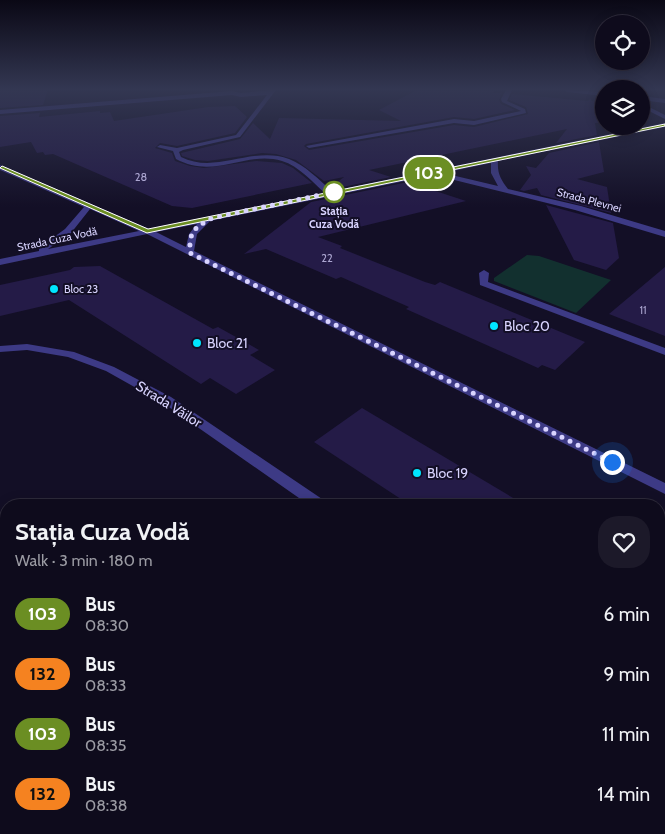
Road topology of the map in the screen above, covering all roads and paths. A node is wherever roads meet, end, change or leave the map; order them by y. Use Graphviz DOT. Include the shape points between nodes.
graph roads {
  1 [pos="243,129"];
  2 [pos="404,129"];
  3 [pos="650,129"];
  4 [pos="309,146"];
  5 [pos="160,147"];
  6 [pos="178,150"];
  7 [pos="495,160"];
  8 [pos="0,168"];
  9 [pos="432,172"];
  10 [pos="506,191"];
  11 [pos="330,193"];
  12 [pos="89,206"];
  13 [pos="212,218"];
  14 [pos="147,231"];
  15 [pos="665,233"];
  16 [pos="190,253"];
  17 [pos="35,255"];
  18 [pos="0,262"];
  19 [pos="484,273"];
  20 [pos="0,349"];
  21 [pos="665,352"];
  22 [pos="665,489"];
  23 [pos="311,499"];
  1 -- 6 [label="street" via="238,136 188,145"];
  2 -- 4 [label="street"];
  3 -- 7 [label="street, Strada Cuza Vodă"];
  5 -- 6 [label="street"];
  6 -- 11 [label="street" via="176,153 182,160 204,164 278,158 291,163"];
  7 -- 9 [label="street, Strada Cuza Vodă"];
  7 -- 10 [label="street" via="496,180"];
  8 -- 12 [label="street, Strada Cuza Vodă"];
  9 -- 10 [label="street, Strada Plevnei"];
  9 -- 11 [label="street, Strada Cuza Vodă"];
  10 -- 15 [label="street, Strada Plevnei"];
  11 -- 13 [label="street, Strada Cuza Vodă"];
  12 -- 14 [label="street, Strada Cuza Vodă"];
  12 -- 17 [label="street" via="68,231"];
  13 -- 14 [label="street, Strada Cuza Vodă"];
  13 -- 16 [label="street" via="196,227 191,235"];
  14 -- 16 [label="street"];
  14 -- 17 [label="street, Strada Cuza Vodă"];
  16 -- 22 [label="street"];
  17 -- 18 [label="street, Strada Cuza Vodă"];
  19 -- 21 [label="street" via="483,283"];
  20 -- 23 [label="street, Strada Văilor" via="27,347 70,354 110,369 167,400"];
}
